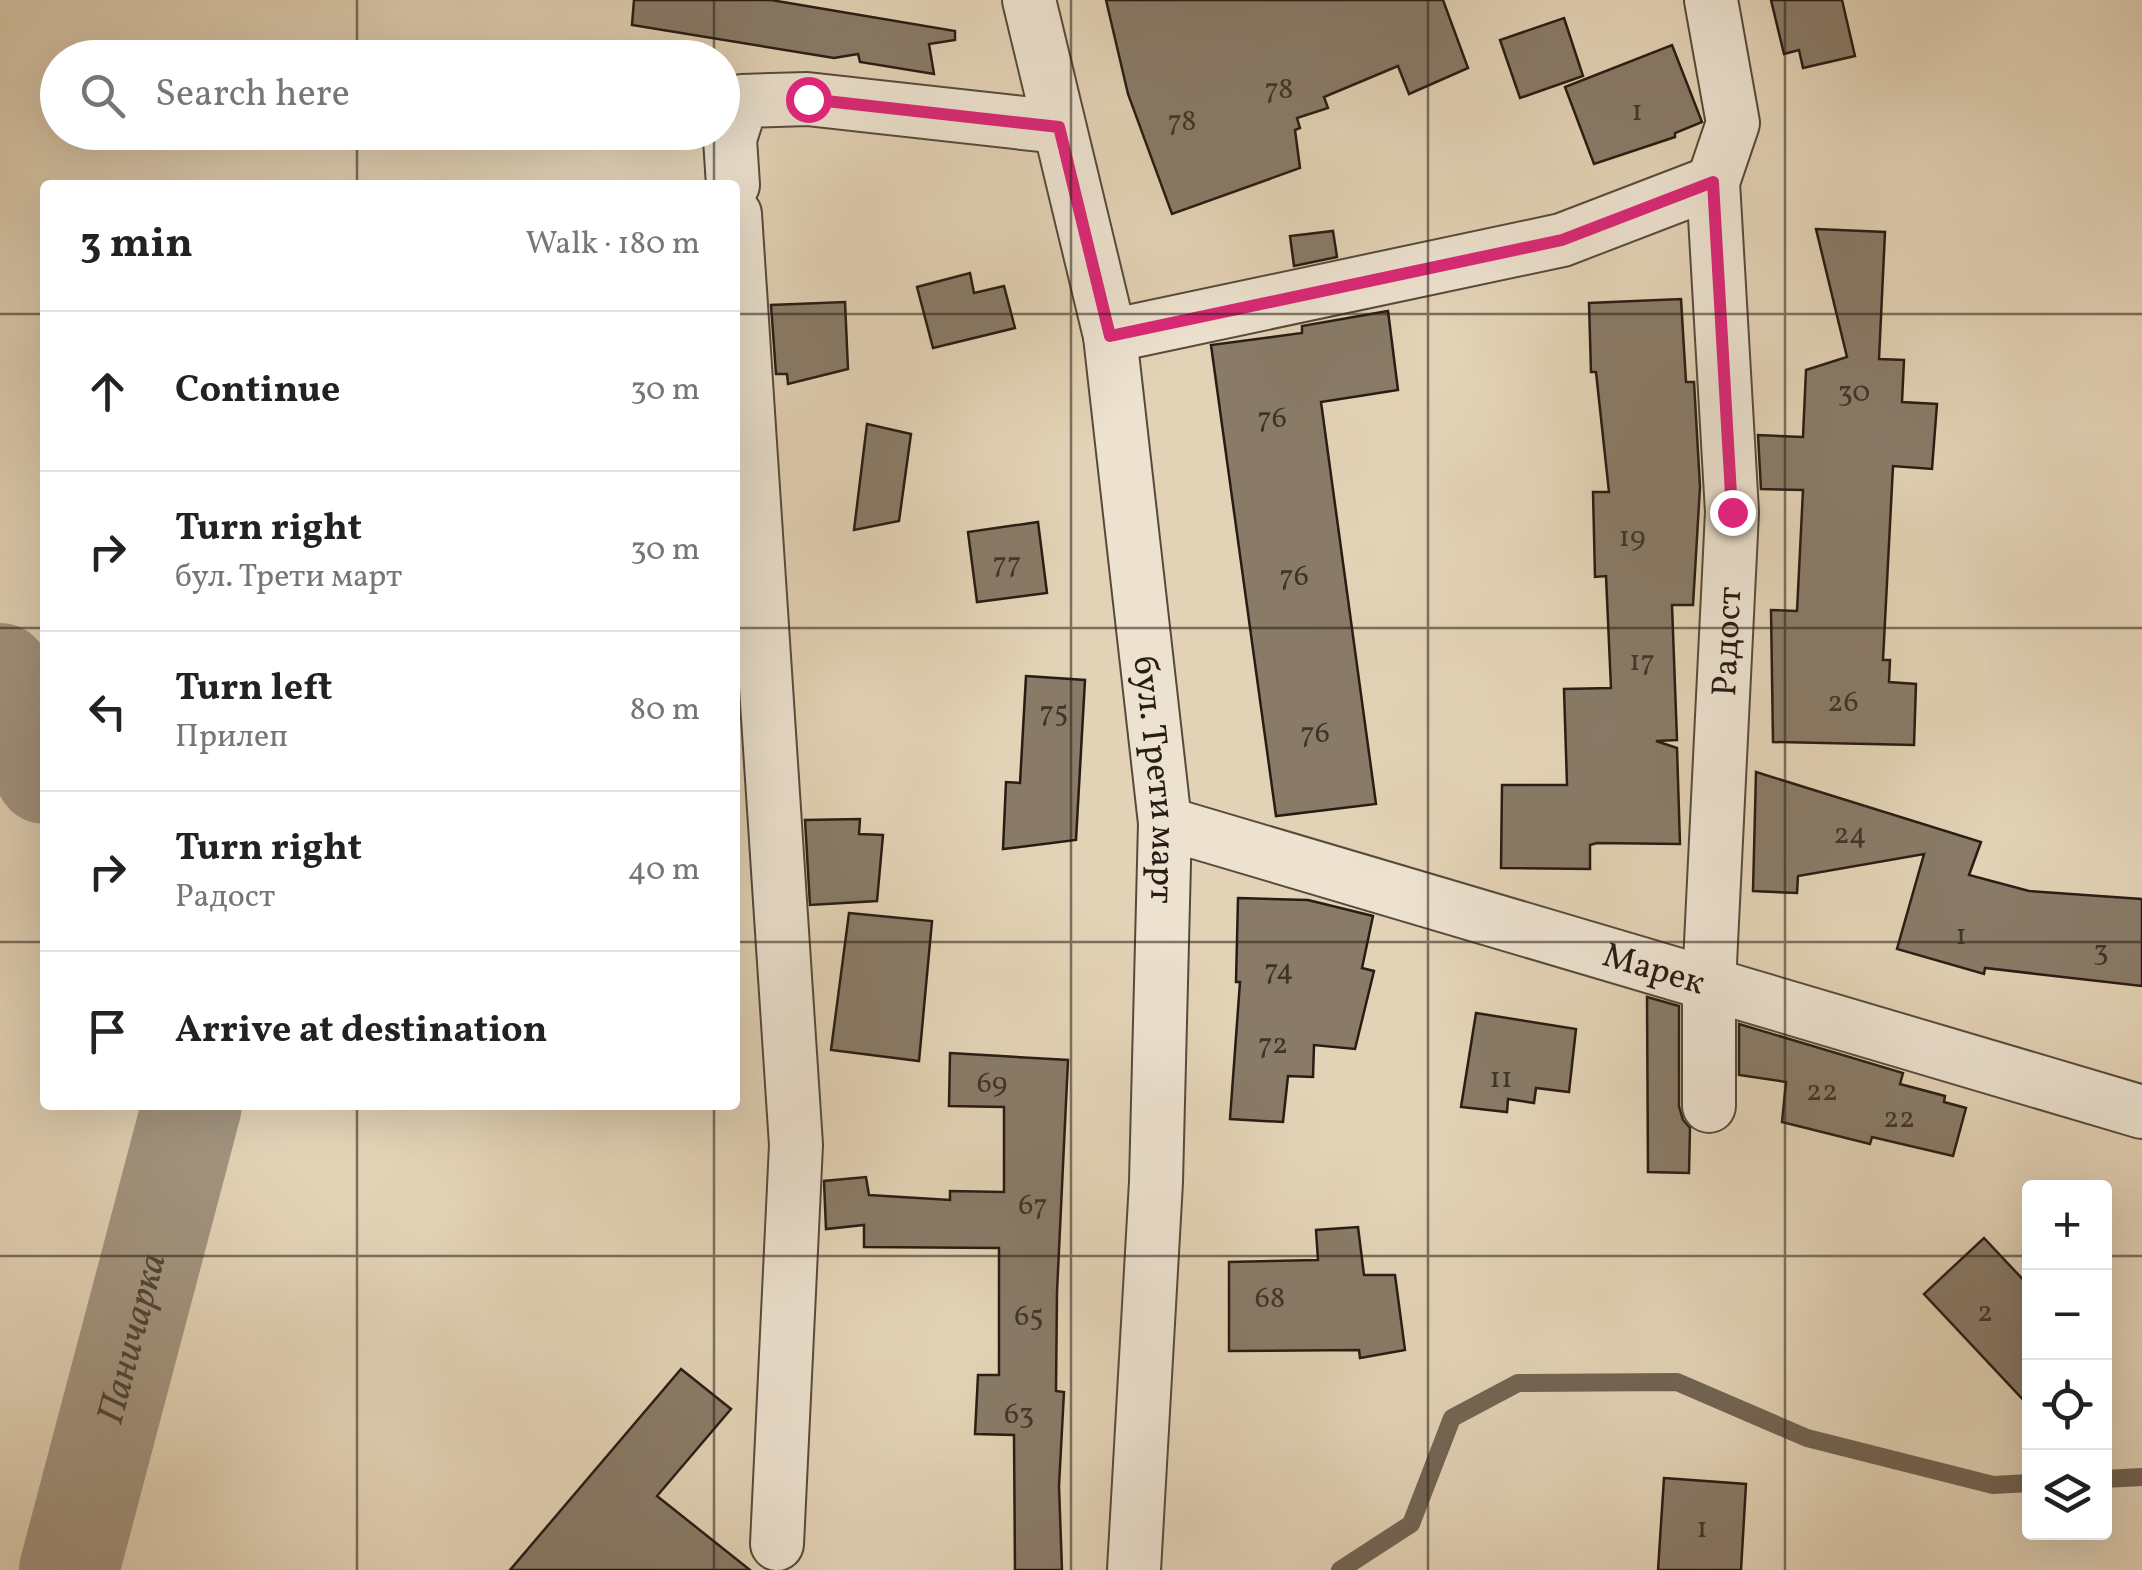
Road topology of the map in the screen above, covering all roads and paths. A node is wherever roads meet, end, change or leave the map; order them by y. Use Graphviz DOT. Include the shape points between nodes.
graph roads {
  1 [pos="1029,0"];
  2 [pos="1711,0"];
  3 [pos="740,107"];
  4 [pos="1059,127"];
  5 [pos="731,150"];
  6 [pos="733,180"];
  7 [pos="1713,182"];
  8 [pos="740,290"];
  9 [pos="1110,336"];
  10 [pos="1164,822"];
  11 [pos="1709,984"];
  12 [pos="1709,1106"];
  13 [pos="2142,1112"];
  14 [pos="776,1544"];
  15 [pos="1134,1570"];
  1 -- 4 [label="street, бул. Трети март"];
  2 -- 7 [label="street, Радост" via="1733,123"];
  3 -- 4 [label="street" via="742,101 808,99"];
  4 -- 9 [label="street, бул. Трети март"];
  5 -- 6 [label="street"];
  7 -- 9 [label="street" via="1562,240"];
  7 -- 11 [label="street, Радост" via="1732,512"];
  8 -- 14 [label="street" via="796,1145"];
  9 -- 10 [label="street, бул. Трети март"];
  10 -- 11 [label="street, Марек"];
  10 -- 15 [label="street, бул. Трети март" via="1156,1182"];
  11 -- 12 [label="street, Радост"];
  11 -- 13 [label="street, Марек"];
}
